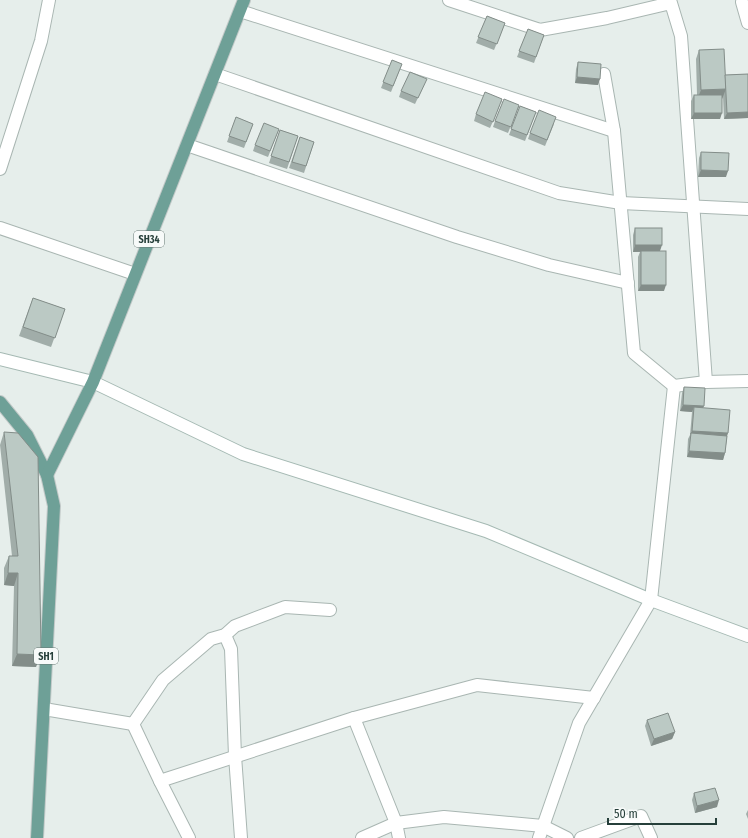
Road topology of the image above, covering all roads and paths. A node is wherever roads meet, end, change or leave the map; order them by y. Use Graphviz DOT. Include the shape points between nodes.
graph roads {
  1 [pos="49,0"];
  2 [pos="449,0"];
  3 [pos="742,2"];
  4 [pos="242,6"];
  5 [pos="748,24"];
  6 [pos="215,74"];
  7 [pos="604,74"];
  8 [pos="614,131"];
  9 [pos="187,145"];
  10 [pos="0,170"];
  11 [pos="621,204"];
  12 [pos="693,206"];
  13 [pos="748,209"];
  14 [pos="0,228"];
  15 [pos="136,274"];
  16 [pos="628,283"];
  17 [pos="0,359"];
  18 [pos="748,381"];
  19 [pos="93,382"];
  20 [pos="706,382"];
  21 [pos="674,386"];
  22 [pos="0,402"];
  23 [pos="47,475"];
  24 [pos="651,600"];
  25 [pos="330,610"];
  26 [pos="225,635"];
  27 [pos="748,636"];
  28 [pos="594,698"];
  29 [pos="44,709"];
  30 [pos="354,718"];
  31 [pos="133,724"];
  32 [pos="235,756"];
  33 [pos="160,781"];
  34 [pos="396,823"];
  35 [pos="543,826"];
  36 [pos="37,838"];
  37 [pos="189,838"];
  38 [pos="241,838"];
  39 [pos="362,838"];
  40 [pos="399,838"];
  41 [pos="539,838"];
  42 [pos="567,838"];
  43 [pos="581,838"];
  44 [pos="651,838"];
  1 -- 10 [label="street" via="41,41"];
  2 -- 12 [label="street" via="540,30 671,3 681,36"];
  3 -- 5 [label="street"];
  4 -- 6 [label="main road, SH34"];
  4 -- 8 [label="street"];
  6 -- 9 [label="main road, SH34"];
  6 -- 11 [label="street" via="559,194"];
  7 -- 8 [label="street"];
  8 -- 11 [label="street"];
  9 -- 15 [label="main road, SH34"];
  9 -- 16 [label="street" via="457,237 549,265"];
  11 -- 12 [label="street"];
  11 -- 16 [label="street"];
  12 -- 13 [label="street"];
  12 -- 20 [label="street"];
  14 -- 15 [label="street"];
  15 -- 19 [label="main road, SH34"];
  16 -- 21 [label="street" via="634,353"];
  17 -- 19 [label="street"];
  18 -- 20 [label="street"];
  19 -- 23 [label="main road, SH34"];
  19 -- 24 [label="street" via="243,454 486,531"];
  20 -- 21 [label="street"];
  21 -- 24 [label="street"];
  22 -- 23 [label="main road, SH1" via="27,435"];
  23 -- 29 [label="main road, SH1" via="54,506"];
  24 -- 27 [label="street"];
  24 -- 28 [label="street"];
  25 -- 26 [label="street" via="285,606 235,626"];
  26 -- 31 [label="street" via="211,640 162,680"];
  26 -- 32 [label="street" via="231,649"];
  28 -- 30 [label="street" via="477,685"];
  28 -- 35 [label="street" via="579,723"];
  29 -- 31 [label="street"];
  29 -- 36 [label="main road, SH1"];
  30 -- 32 [label="street"];
  30 -- 34 [label="street"];
  31 -- 33 [label="street"];
  32 -- 33 [label="street"];
  32 -- 38 [label="street"];
  33 -- 37 [label="street"];
  34 -- 35 [label="street" via="444,817"];
  34 -- 39 [label="street"];
  34 -- 40 [label="street"];
  35 -- 41 [label="street"];
  35 -- 42 [label="street"];
  43 -- 44 [label="street" via="641,816"];
}
